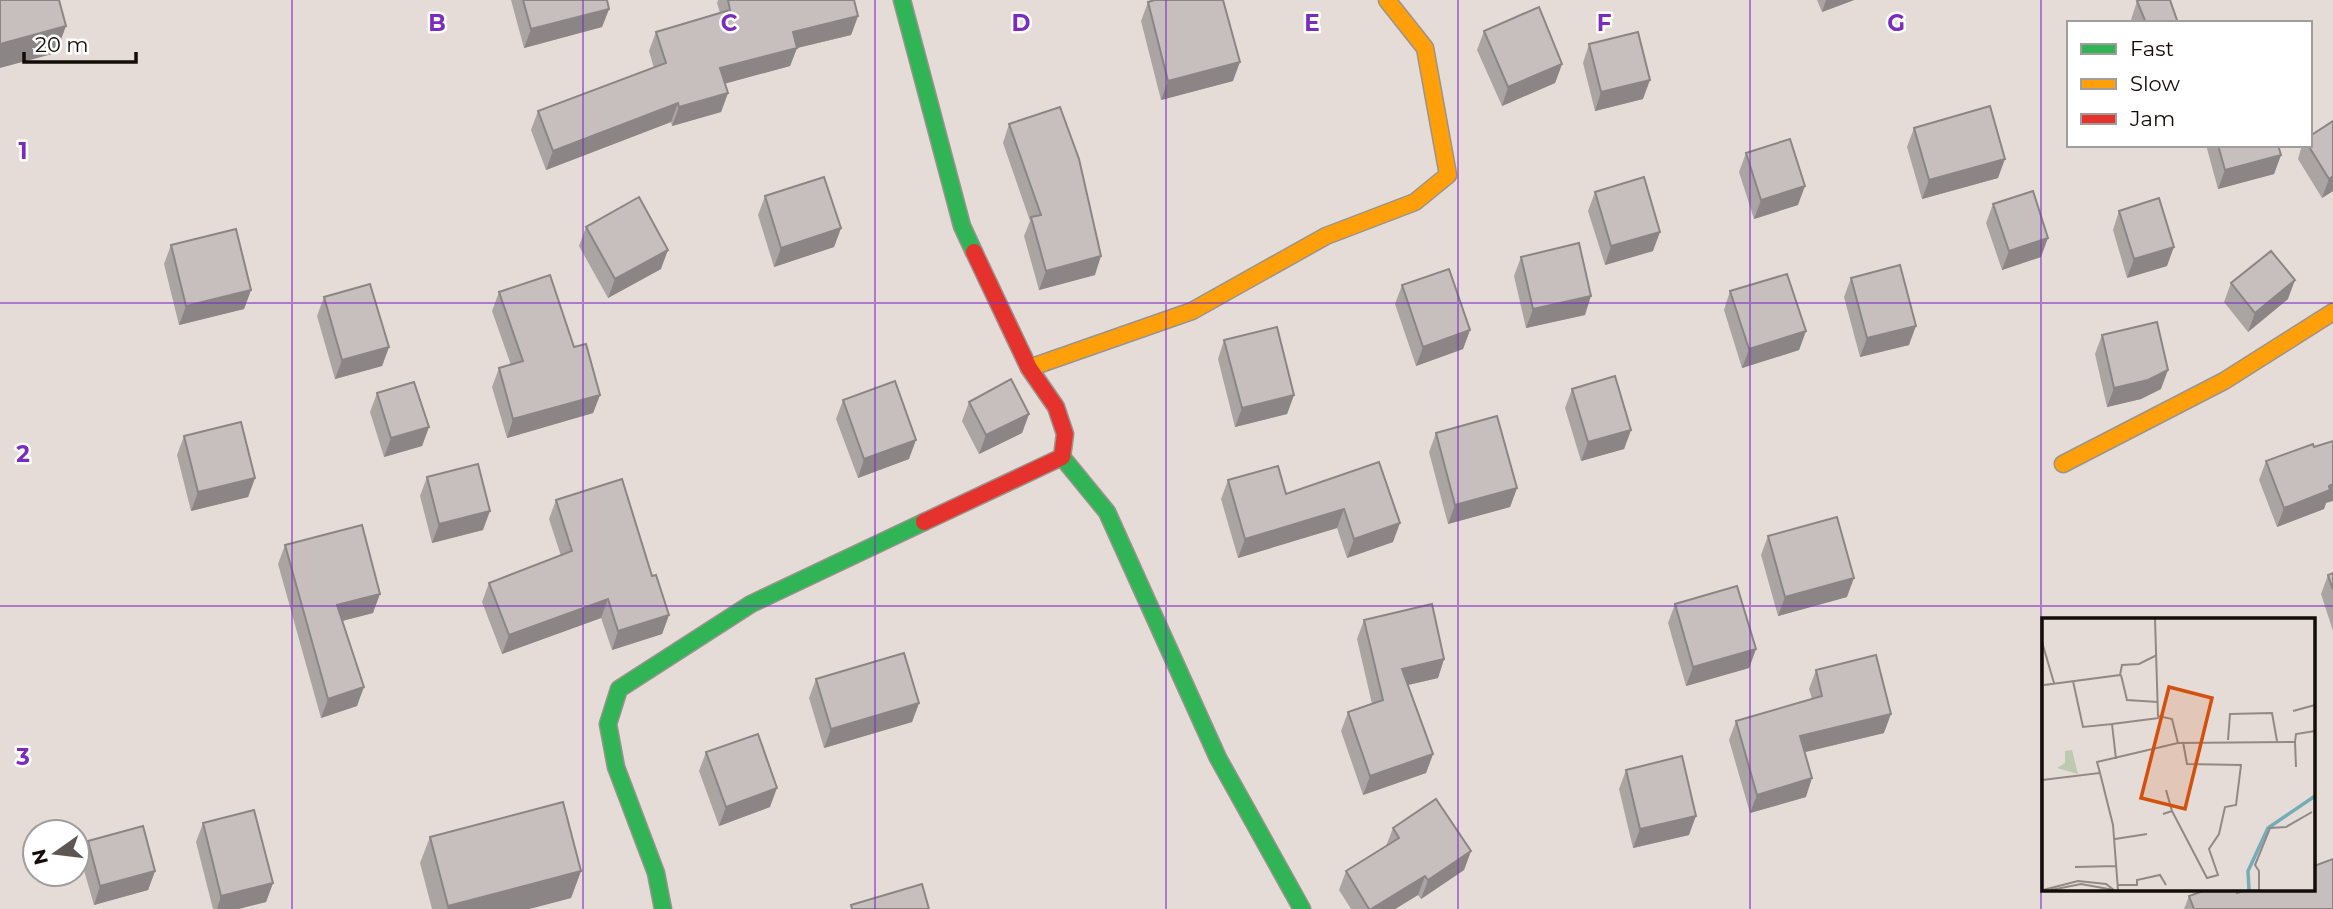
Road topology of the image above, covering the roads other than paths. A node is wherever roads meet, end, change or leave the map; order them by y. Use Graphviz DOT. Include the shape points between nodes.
graph roads {
  1 [pos="902,0"];
  2 [pos="1387,0"];
  3 [pos="2333,312"];
  4 [pos="1029,368"];
  5 [pos="1062,457"];
  6 [pos="2063,464"];
  7 [pos="663,909"];
  8 [pos="1301,909"];
  1 -- 4 [label="street" via="962,226"];
  2 -- 4 [label="street" via="1425,48 1448,175 1415,202 1326,236 1192,312"];
  3 -- 6 [label="street" via="2224,381"];
  4 -- 5 [label="street" via="1056,407 1065,434"];
  5 -- 7 [label="street" via="751,604 619,689 608,724 616,767 656,873"];
  5 -- 8 [label="street" via="1107,512 1218,758"];
}
